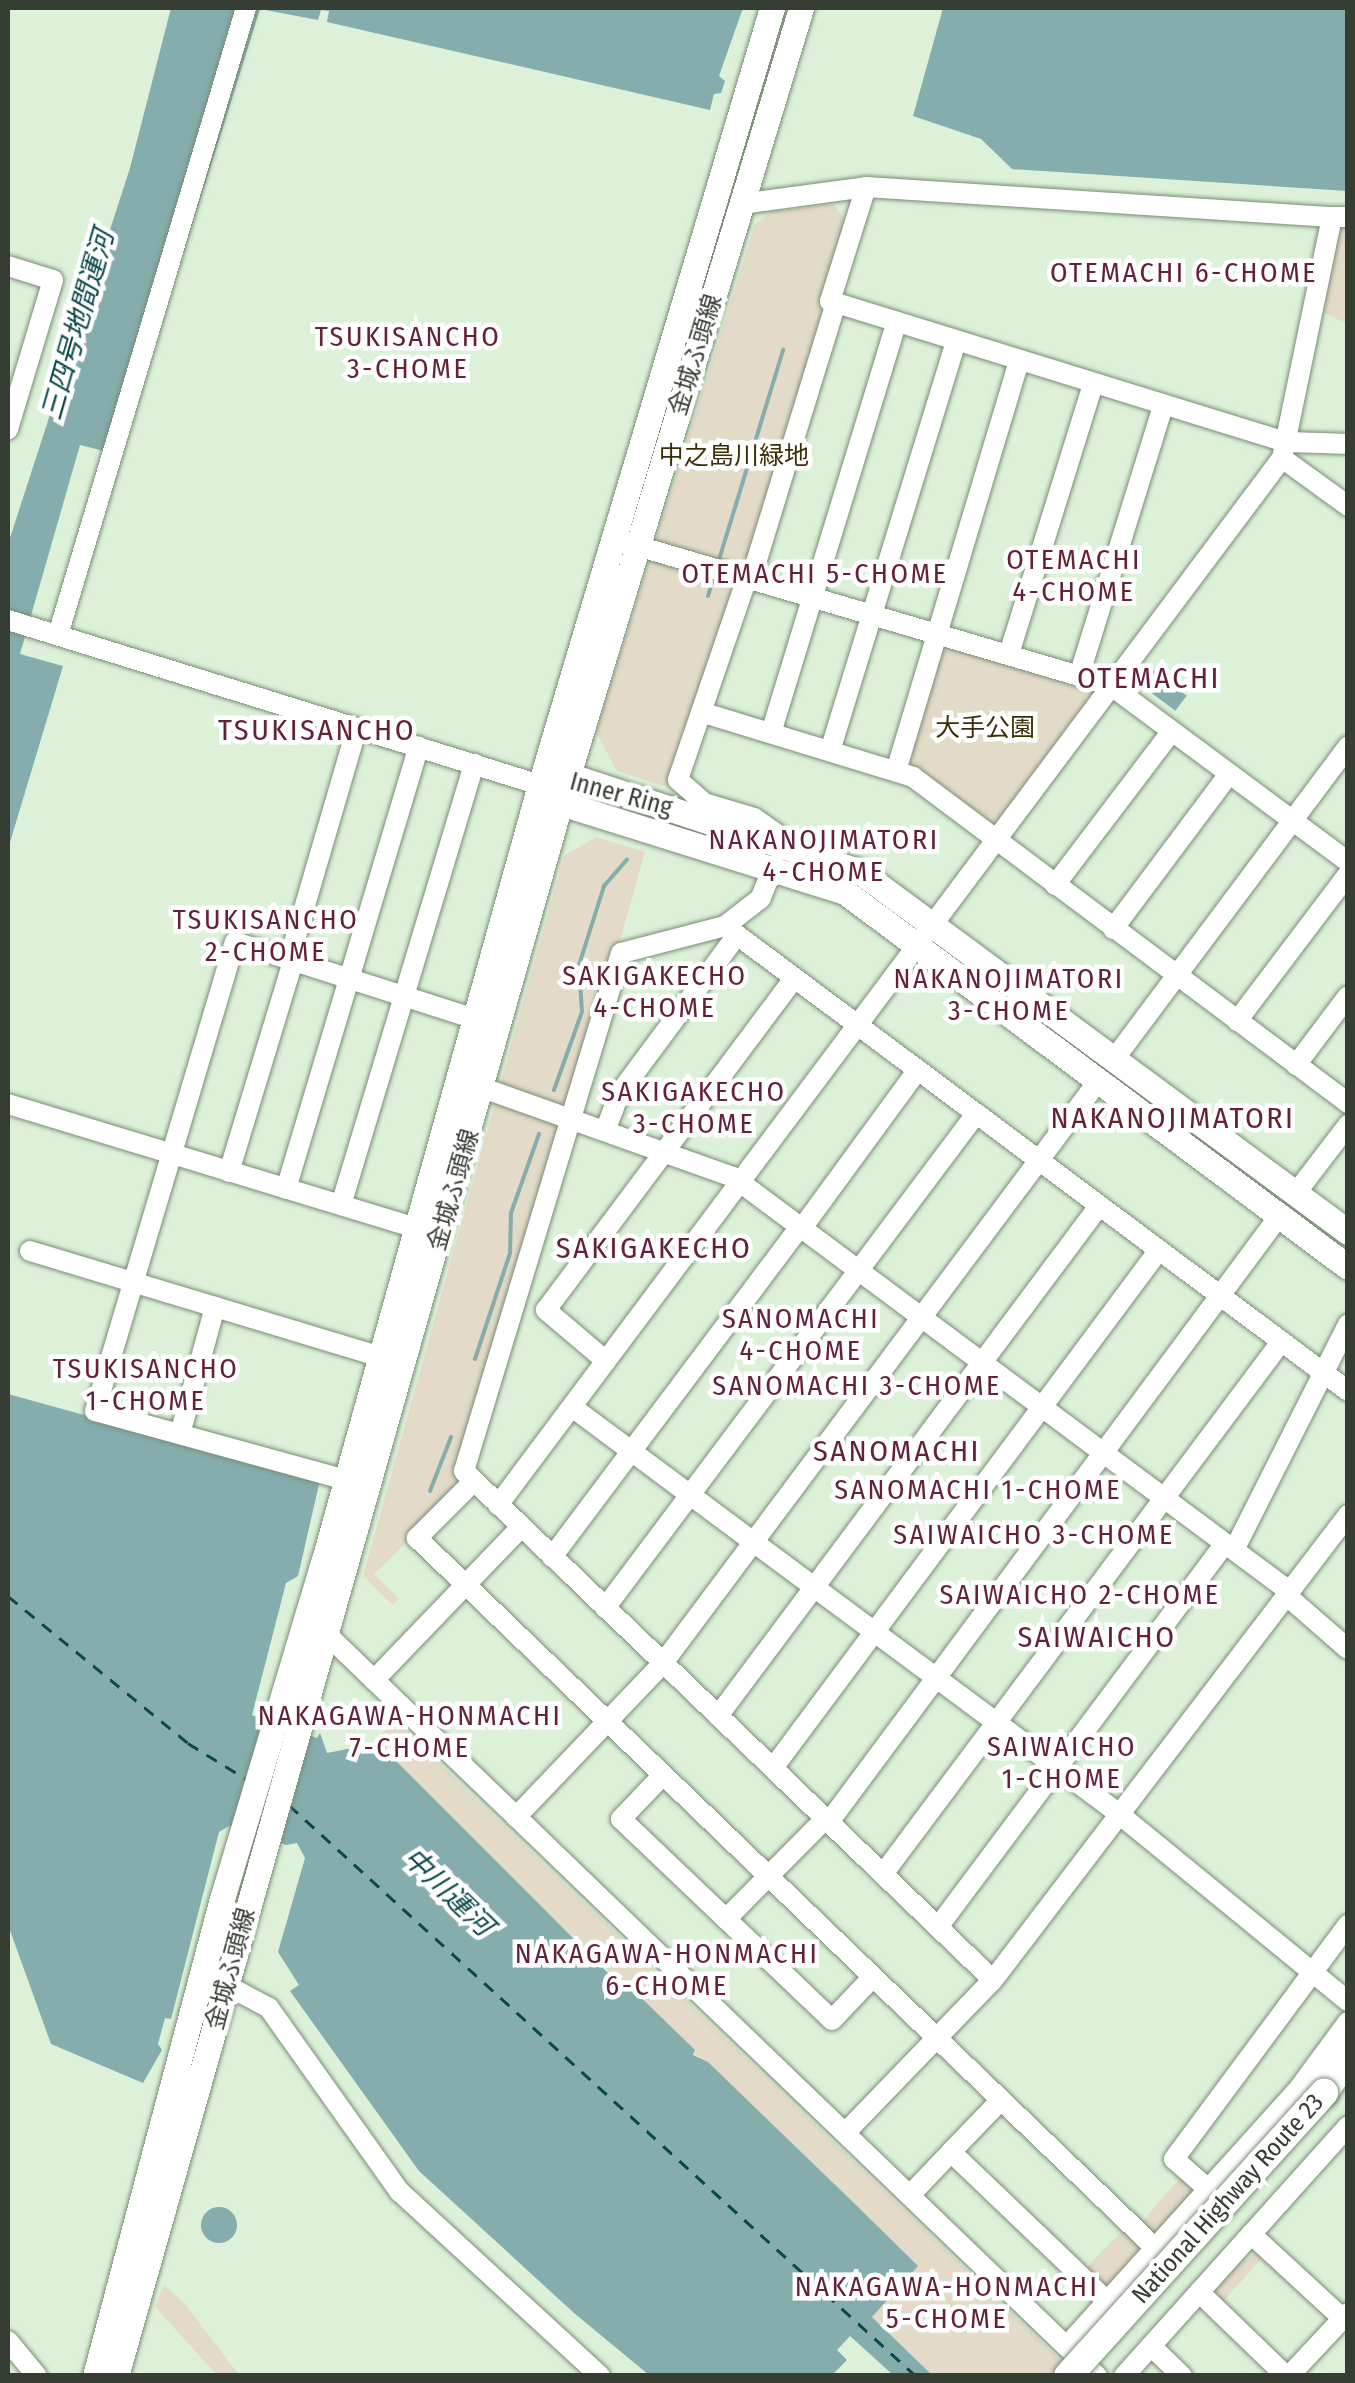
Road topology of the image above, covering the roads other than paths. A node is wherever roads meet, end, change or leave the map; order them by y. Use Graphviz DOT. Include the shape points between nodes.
graph roads {
  1 [pos="246,8"];
  2 [pos="772,8"];
  3 [pos="801,8"];
  4 [pos="866,188"];
  5 [pos="742,204"];
  6 [pos="1340,217"];
  7 [pos="8,266"];
  8 [pos="836,303"];
  9 [pos="898,322"];
  10 [pos="956,341"];
  11 [pos="1019,361"];
  12 [pos="1092,384"];
  13 [pos="1164,406"];
  14 [pos="8,429"];
  15 [pos="1348,444"];
  16 [pos="1284,450"];
  17 [pos="1348,506"];
  18 [pos="626,543"];
  19 [pos="744,577"];
  20 [pos="814,598"];
  21 [pos="872,615"];
  22 [pos="8,620"];
  23 [pos="936,634"];
  24 [pos="58,636"];
  25 [pos="1010,654"];
  26 [pos="1079,676"];
  27 [pos="1110,685"];
  28 [pos="701,712"];
  29 [pos="357,728"];
  30 [pos="1172,731"];
  31 [pos="771,733"];
  32 [pos="419,747"];
  33 [pos="1348,747"];
  34 [pos="830,751"];
  35 [pos="474,764"];
  36 [pos="896,771"];
  37 [pos="1229,774"];
  38 [pos="568,775"];
  39 [pos="540,785"];
  40 [pos="561,803"];
  41 [pos="1292,820"];
  42 [pos="994,840"];
  43 [pos="792,844"];
  44 [pos="1348,862"];
  45 [pos="774,866"];
  46 [pos="1348,874"];
  47 [pos="1055,885"];
  48 [pos="932,920"];
  49 [pos="1114,929"];
  50 [pos="731,930"];
  51 [pos="918,943"];
  52 [pos="291,961"];
  53 [pos="1176,976"];
  54 [pos="794,978"];
  55 [pos="347,980"];
  56 [pos="1348,996"];
  57 [pos="403,997"];
  58 [pos="475,1020"];
  59 [pos="1237,1021"];
  60 [pos="856,1026"];
  61 [pos="1115,1058"];
  62 [pos="1296,1065"];
  63 [pos="917,1071"];
  64 [pos="1100,1080"];
  65 [pos="482,1088"];
  66 [pos="8,1104"];
  67 [pos="1348,1104"];
  68 [pos="976,1114"];
  69 [pos="570,1119"];
  70 [pos="1348,1125"];
  71 [pos="605,1132"];
  72 [pos="665,1153"];
  73 [pos="172,1154"];
  74 [pos="1039,1161"];
  75 [pos="229,1172"];
  76 [pos="740,1182"];
  77 [pos="286,1188"];
  78 [pos="1296,1193"];
  79 [pos="341,1205"];
  80 [pos="1099,1206"];
  81 [pos="1280,1216"];
  82 [pos="801,1227"];
  83 [pos="417,1228"];
  84 [pos="1348,1232"];
  85 [pos="1159,1250"];
  86 [pos="30,1251"];
  87 [pos="1348,1267"];
  88 [pos="859,1270"];
  89 [pos="134,1282"];
  90 [pos="1220,1296"];
  91 [pos="515,1303"];
  92 [pos="215,1307"];
  93 [pos="546,1310"];
  94 [pos="922,1318"];
  95 [pos="1348,1324"];
  96 [pos="1282,1342"];
  97 [pos="380,1358"];
  98 [pos="606,1360"];
  99 [pos="982,1362"];
  100 [pos="1323,1373"];
  101 [pos="1348,1391"];
  102 [pos="572,1407"];
  103 [pos="1042,1407"];
  104 [pos="180,1434"];
  105 [pos="632,1451"];
  106 [pos="1104,1453"];
  107 [pos="346,1480"];
  108 [pos="474,1481"];
  109 [pos="690,1495"];
  110 [pos="1164,1498"];
  111 [pos="498,1505"];
  112 [pos="1348,1514"];
  113 [pos="521,1528"];
  114 [pos="754,1542"];
  115 [pos="1229,1546"];
  116 [pos="552,1557"];
  117 [pos="466,1585"];
  118 [pos="814,1587"];
  119 [pos="1288,1592"];
  120 [pos="606,1608"];
  121 [pos="318,1625"];
  122 [pos="874,1632"];
  123 [pos="1348,1649"];
  124 [pos="663,1663"];
  125 [pos="304,1673"];
  126 [pos="936,1678"];
  127 [pos="374,1680"];
  128 [pos="718,1716"];
  129 [pos="607,1722"];
  130 [pos="996,1723"];
  131 [pos="772,1768"];
  132 [pos="1057,1768"];
  133 [pos="662,1775"];
  134 [pos="1118,1813"];
  135 [pos="516,1817"];
  136 [pos="827,1821"];
  137 [pos="883,1874"];
  138 [pos="768,1878"];
  139 [pos="726,1920"];
  140 [pos="1348,1925"];
  141 [pos="938,1927"];
  142 [pos="1313,1971"];
  143 [pos="872,1978"];
  144 [pos="215,1979"];
  145 [pos="993,1980"];
  146 [pos="1348,2001"];
  147 [pos="1348,2022"];
  148 [pos="936,2039"];
  149 [pos="1348,2056"];
  150 [pos="1348,2068"];
  151 [pos="1000,2100"];
  152 [pos="1341,2102"];
  153 [pos="845,2133"];
  154 [pos="951,2152"];
  155 [pos="1208,2189"];
  156 [pos="910,2195"];
  157 [pos="151,2218"];
  158 [pos="1251,2234"];
  159 [pos="1155,2248"];
  160 [pos="1199,2292"];
  161 [pos="1107,2301"];
  162 [pos="1345,2316"];
  163 [pos="8,2341"];
  164 [pos="1067,2346"];
  165 [pos="1151,2346"];
  166 [pos="36,2376"];
  167 [pos="94,2376"];
  168 [pos="116,2376"];
  169 [pos="600,2376"];
  170 [pos="1068,2376"];
  171 [pos="1094,2376"];
  172 [pos="1124,2376"];
  173 [pos="1182,2376"];
  174 [pos="1288,2376"];
  1 -- 24 [label="street"];
  2 -- 18 [label="main road, 金城ふ頭線"];
  3 -- 5 [label="main road, 金城ふ頭線"];
  4 -- 5 [label="street"];
  4 -- 6 [label="street"];
  4 -- 8 [label="street" via="830,301"];
  5 -- 18 [label="main road, 金城ふ頭線"];
  6 -- 16 [label="street"];
  7 -- 14 [label="street" via="52,280"];
  8 -- 9 [label="street"];
  8 -- 19 [label="street"];
  9 -- 10 [label="street"];
  9 -- 20 [label="street"];
  10 -- 11 [label="street"];
  10 -- 21 [label="street"];
  11 -- 12 [label="street"];
  11 -- 23 [label="street"];
  12 -- 13 [label="street"];
  12 -- 25 [label="street"];
  13 -- 16 [label="street"];
  13 -- 26 [label="street"];
  15 -- 16 [label="street"];
  16 -- 17 [label="street"];
  16 -- 27 [label="street"];
  18 -- 19 [label="street"];
  18 -- 38 [label="main road, 金城ふ頭線"];
  18 -- 39 [label="main road, 金城ふ頭線"];
  19 -- 20 [label="street"];
  19 -- 28 [label="street"];
  20 -- 21 [label="street"];
  20 -- 31 [label="street"];
  21 -- 23 [label="street"];
  21 -- 34 [label="street"];
  22 -- 24 [label="street"];
  23 -- 25 [label="street"];
  23 -- 36 [label="street"];
  24 -- 29 [label="street"];
  25 -- 26 [label="street"];
  26 -- 27 [label="street"];
  27 -- 30 [label="street"];
  27 -- 42 [label="street"];
  28 -- 31 [label="street"];
  28 -- 43 [label="street" via="678,780 704,803 754,818"];
  29 -- 32 [label="street"];
  29 -- 52 [label="street"];
  30 -- 37 [label="street"];
  30 -- 47 [label="street"];
  31 -- 34 [label="street"];
  32 -- 35 [label="street"];
  32 -- 55 [label="street"];
  33 -- 41 [label="street"];
  34 -- 36 [label="street"];
  35 -- 39 [label="street"];
  35 -- 57 [label="street"];
  36 -- 42 [label="street" via="913,776"];
  37 -- 41 [label="street"];
  37 -- 49 [label="street"];
  38 -- 39 [label="main road, Inner Ring"];
  38 -- 40 [label="main road, 金城ふ頭線"];
  38 -- 43 [label="main road, Inner Ring"];
  39 -- 40 [label="main road, Inner Ring"];
  39 -- 58 [label="main road, 金城ふ頭線"];
  40 -- 45 [label="main road, Inner Ring"];
  40 -- 65 [label="main road, 金城ふ頭線"];
  41 -- 44 [label="street"];
  41 -- 53 [label="street"];
  42 -- 47 [label="street"];
  42 -- 48 [label="street"];
  43 -- 48 [label="main road, Inner Ring" via="859,870"];
  45 -- 50 [label="street" via="761,898"];
  45 -- 51 [label="main road, Inner Ring" via="845,892"];
  46 -- 59 [label="street"];
  47 -- 49 [label="street"];
  48 -- 51 [label="street"];
  48 -- 61 [label="main road, Inner Ring"];
  49 -- 53 [label="street"];
  50 -- 54 [label="street"];
  50 -- 69 [label="street" via="621,952"];
  50 -- 71 [label="street" via="618,1094"];
  51 -- 60 [label="street"];
  51 -- 64 [label="main road, Inner Ring"];
  52 -- 55 [label="street"];
  52 -- 73 [label="street" via="235,942"];
  52 -- 75 [label="street"];
  53 -- 59 [label="street"];
  53 -- 61 [label="street"];
  54 -- 60 [label="street"];
  54 -- 72 [label="street"];
  55 -- 57 [label="street"];
  55 -- 77 [label="street"];
  56 -- 62 [label="street"];
  57 -- 58 [label="street"];
  57 -- 79 [label="street"];
  58 -- 83 [label="main road, 金城ふ頭線"];
  59 -- 62 [label="street"];
  60 -- 63 [label="street"];
  60 -- 76 [label="street"];
  61 -- 78 [label="main road, Inner Ring"];
  62 -- 67 [label="street"];
  63 -- 68 [label="street"];
  63 -- 82 [label="street"];
  64 -- 74 [label="street"];
  64 -- 81 [label="main road, Inner Ring"];
  65 -- 69 [label="street"];
  65 -- 121 [label="main road, 金城ふ頭線"];
  66 -- 73 [label="street"];
  68 -- 74 [label="street"];
  68 -- 88 [label="street"];
  69 -- 71 [label="street"];
  69 -- 91 [label="street"];
  70 -- 78 [label="street"];
  71 -- 72 [label="street"];
  72 -- 76 [label="street"];
  72 -- 93 [label="street"];
  73 -- 75 [label="street"];
  73 -- 89 [label="street"];
  74 -- 80 [label="street"];
  74 -- 94 [label="street"];
  75 -- 77 [label="street"];
  76 -- 82 [label="street"];
  76 -- 98 [label="street"];
  77 -- 79 [label="street"];
  78 -- 84 [label="main road, Inner Ring"];
  79 -- 83 [label="street"];
  80 -- 85 [label="street"];
  80 -- 99 [label="street"];
  81 -- 87 [label="main road, Inner Ring"];
  81 -- 90 [label="street"];
  82 -- 88 [label="street"];
  82 -- 105 [label="street"];
  83 -- 97 [label="main road, 金城ふ頭線"];
  85 -- 90 [label="street"];
  85 -- 103 [label="street"];
  86 -- 89 [label="street"];
  88 -- 94 [label="street"];
  88 -- 109 [label="street"];
  89 -- 92 [label="street"];
  89 -- 104 [label="street" via="95,1411"];
  90 -- 96 [label="street"];
  90 -- 106 [label="street"];
  91 -- 93 [label="street"];
  91 -- 108 [label="street" via="464,1471"];
  92 -- 97 [label="street"];
  92 -- 104 [label="street"];
  93 -- 98 [label="street"];
  94 -- 99 [label="street"];
  94 -- 114 [label="street"];
  95 -- 100 [label="street"];
  96 -- 100 [label="street"];
  96 -- 110 [label="street"];
  97 -- 107 [label="main road, 金城ふ頭線"];
  98 -- 102 [label="street"];
  99 -- 103 [label="street"];
  99 -- 118 [label="street"];
  100 -- 101 [label="street"];
  100 -- 115 [label="street"];
  102 -- 105 [label="street"];
  102 -- 111 [label="street"];
  103 -- 106 [label="street"];
  103 -- 122 [label="street"];
  104 -- 107 [label="street"];
  105 -- 109 [label="street"];
  105 -- 116 [label="street"];
  106 -- 110 [label="street"];
  106 -- 126 [label="street"];
  107 -- 121 [label="main road, 金城ふ頭線"];
  108 -- 111 [label="street"];
  108 -- 117 [label="street" via="417,1538"];
  109 -- 114 [label="street"];
  109 -- 120 [label="street"];
  110 -- 115 [label="street"];
  110 -- 130 [label="street"];
  111 -- 113 [label="street"];
  112 -- 119 [label="street"];
  113 -- 116 [label="street"];
  113 -- 117 [label="street"];
  114 -- 118 [label="street"];
  114 -- 124 [label="street"];
  115 -- 119 [label="street"];
  115 -- 132 [label="street"];
  116 -- 120 [label="street"];
  117 -- 127 [label="street"];
  117 -- 129 [label="street"];
  118 -- 122 [label="street"];
  118 -- 128 [label="street"];
  119 -- 123 [label="street"];
  119 -- 134 [label="street"];
  120 -- 124 [label="street"];
  121 -- 125 [label="main road, 金城ふ頭線"];
  121 -- 127 [label="street"];
  122 -- 126 [label="street"];
  122 -- 131 [label="street"];
  124 -- 128 [label="street"];
  124 -- 129 [label="street"];
  125 -- 144 [label="main road, 金城ふ頭線" via="246,1910"];
  125 -- 144 [label="main road, 金城ふ頭線" via="222,1899"];
  126 -- 130 [label="street"];
  126 -- 136 [label="street"];
  127 -- 135 [label="street"];
  128 -- 131 [label="street"];
  129 -- 133 [label="street"];
  129 -- 135 [label="street"];
  130 -- 132 [label="street"];
  130 -- 137 [label="street"];
  131 -- 136 [label="street"];
  132 -- 134 [label="street"];
  132 -- 141 [label="street"];
  133 -- 138 [label="street"];
  133 -- 139 [label="street" via="622,1819"];
  134 -- 142 [label="street"];
  134 -- 145 [label="street"];
  135 -- 153 [label="street"];
  136 -- 137 [label="street"];
  136 -- 138 [label="street"];
  137 -- 141 [label="street"];
  138 -- 139 [label="street"];
  138 -- 143 [label="street"];
  139 -- 143 [label="street" via="832,2020"];
  140 -- 142 [label="street"];
  141 -- 145 [label="street"];
  142 -- 146 [label="street"];
  142 -- 155 [label="street" via="1174,2159"];
  143 -- 148 [label="street"];
  144 -- 157 [label="main road, 金城ふ頭線"];
  144 -- 169 [label="street" via="269,2008 409,2202"];
  145 -- 148 [label="street"];
  147 -- 155 [label="street"];
  148 -- 151 [label="street"];
  148 -- 153 [label="street"];
  149 -- 152 [label="highway"];
  150 -- 152 [label="highway, National Highway Route 23"];
  151 -- 154 [label="street"];
  151 -- 159 [label="street"];
  152 -- 158 [label="street"];
  152 -- 170 [label="highway, National Highway Route 23, bridge"];
  152 -- 171 [label="highway, National Highway Route 23"];
  153 -- 156 [label="street"];
  154 -- 156 [label="street"];
  154 -- 161 [label="street"];
  155 -- 159 [label="street"];
  156 -- 164 [label="street"];
  157 -- 167 [label="main road, 金城ふ頭線"];
  157 -- 168 [label="main road, 金城ふ頭線"];
  158 -- 160 [label="street"];
  158 -- 162 [label="street"];
  159 -- 161 [label="street"];
  160 -- 165 [label="street"];
  160 -- 174 [label="street"];
  161 -- 164 [label="street"];
  162 -- 174 [label="street"];
  163 -- 166 [label="street"];
  164 -- 171 [label="street"];
  165 -- 172 [label="street"];
  165 -- 173 [label="street"];
}
